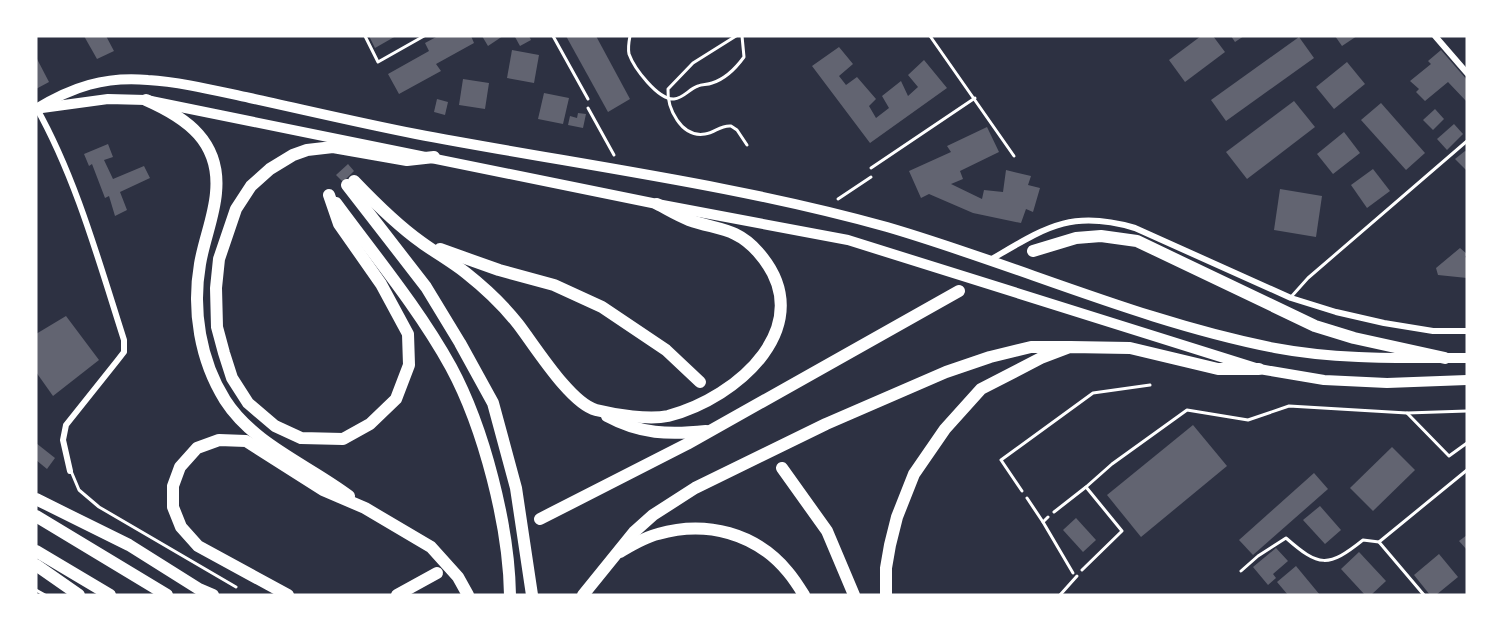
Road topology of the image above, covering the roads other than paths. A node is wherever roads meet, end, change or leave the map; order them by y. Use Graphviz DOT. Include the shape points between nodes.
graph roads {
  1 [pos="365,36"];
  2 [pos="424,36"];
  3 [pos="553,36"];
  4 [pos="930,36"];
  5 [pos="1435,36"];
  6 [pos="1467,73"];
  7 [pos="975,98"];
  8 [pos="588,99"];
  9 [pos="146,100"];
  10 [pos="36,108"];
  11 [pos="1467,141"];
  12 [pos="1014,156"];
  13 [pos="434,157"];
  14 [pos="871,168"];
  15 [pos="657,204"];
  16 [pos="420,241"];
  17 [pos="1033,251"];
  18 [pos="988,261"];
  19 [pos="958,291"];
  20 [pos="1291,298"];
  21 [pos="1467,332"];
  22 [pos="1070,347"];
  23 [pos="1467,357"];
  24 [pos="1444,358"];
  25 [pos="1259,369"];
  26 [pos="1467,380"];
  27 [pos="700,382"];
  28 [pos="1149,385"];
  29 [pos="595,410"];
  30 [pos="1467,411"];
  31 [pos="1407,413"];
  32 [pos="710,430"];
  33 [pos="1467,443"];
  34 [pos="782,468"];
  35 [pos="1467,470"];
  36 [pos="70,471"];
  37 [pos="1086,487"];
  38 [pos="1022,490"];
  39 [pos="36,499"];
  40 [pos="365,508"];
  41 [pos="1054,512"];
  42 [pos="36,516"];
  43 [pos="540,519"];
  44 [pos="1379,542"];
  45 [pos="36,550"];
  46 [pos="611,557"];
  47 [pos="36,565"];
  48 [pos="1082,570"];
  49 [pos="1241,571"];
  50 [pos="437,573"];
  51 [pos="236,587"];
  52 [pos="36,590"];
  53 [pos="207,593"];
  54 [pos="45,595"];
  55 [pos="79,595"];
  56 [pos="110,595"];
  57 [pos="167,595"];
  58 [pos="288,595"];
  59 [pos="398,595"];
  60 [pos="468,595"];
  61 [pos="510,595"];
  62 [pos="532,595"];
  63 [pos="583,595"];
  64 [pos="804,595"];
  65 [pos="855,595"];
  66 [pos="886,595"];
  67 [pos="1424,595"];
  1 -- 2 [label="lane" via="378,62"];
  3 -- 8 [label="lane"];
  4 -- 7 [label="lane"];
  5 -- 6 [label="street"];
  7 -- 12 [label="lane"];
  7 -- 14 [label="lane"];
  9 -- 10 [label="main road" via="108,99"];
  9 -- 13 [label="main road"];
  9 -- 40 [label="highway" via="185,120 209,151 216,170 216,193 196,293 198,329 207,362 224,398 239,420 262,440 325,477"];
  10 -- 18 [label="main road" via="89,84 120,79 218,91 414,133 826,211"];
  10 -- 36 [label="street" via="59,152 124,340 124,352 66,425 63,440"];
  11 -- 20 [label="lane" via="1308,278"];
  13 -- 15 [label="main road"];
  13 -- 61 [label="highway" via="407,160 333,147 307,150 270,169 251,186 236,209 219,260 217,327 232,378 248,403 274,426 301,438 343,439 370,424 396,399 409,365 408,334 381,284 339,224 329,195 411,303 452,368 480,434 499,508"];
  15 -- 25 [label="main road" via="848,240"];
  15 -- 29 [label="highway" via="688,219 729,230 757,250 777,286 780,304 776,330 770,346 748,373 699,404 667,416 648,418"];
  16 -- 27 [label="highway" via="554,285 602,307 666,350"];
  16 -- 29 [label="highway" via="467,273 494,298 572,393"];
  16 -- 62 [label="highway" via="351,183 426,287 493,403 516,488"];
  17 -- 24 [label="highway" via="1076,238 1101,236 1137,242 1315,326"];
  18 -- 20 [label="street" via="1054,225 1082,219 1109,220"];
  18 -- 24 [label="main road" via="1195,329 1273,347 1328,356"];
  19 -- 32 [label="highway"];
  20 -- 21 [label="street" via="1383,323"];
  22 -- 25 [label="highway" via="1130,348 1218,369"];
  22 -- 46 [label="highway" via="1031,347 990,357 826,424 695,488 653,515"];
  22 -- 66 [label="highway" via="981,389 945,429 914,474 897,517 886,568"];
  23 -- 24 [label="main road"];
  25 -- 26 [label="main road" via="1324,380"];
  28 -- 38 [label="lane" via="1093,393 1001,460"];
  29 -- 32 [label="highway" via="646,431 674,434"];
  30 -- 31 [label="lane"];
  31 -- 33 [label="lane" via="1449,456"];
  31 -- 37 [label="lane" via="1289,406 1248,420 1187,410"];
  32 -- 43 [label="highway"];
  34 -- 65 [label="highway" via="827,531"];
  35 -- 44 [label="lane"];
  36 -- 51 [label="lane" via="79,490 99,507"];
  37 -- 41 [label="lane"];
  37 -- 48 [label="lane" via="1122,531"];
  39 -- 53 [label="highway" via="129,545"];
  40 -- 58 [label="highway" via="323,490 246,441 219,440 197,448 180,467 173,486 173,507 181,527 198,546"];
  40 -- 60 [label="highway" via="431,547 458,577"];
  42 -- 57 [label="highway"];
  44 -- 49 [label="lane" via="1363,540 1334,560 1316,561 1286,538"];
  44 -- 67 [label="lane"];
  45 -- 56 [label="highway"];
  46 -- 63 [label="highway"];
  46 -- 64 [label="highway" via="658,534 696,527 732,532 761,548 788,572"];
  47 -- 55 [label="highway"];
  50 -- 59 [label="highway"];
  52 -- 54 [label="lane"];
}
